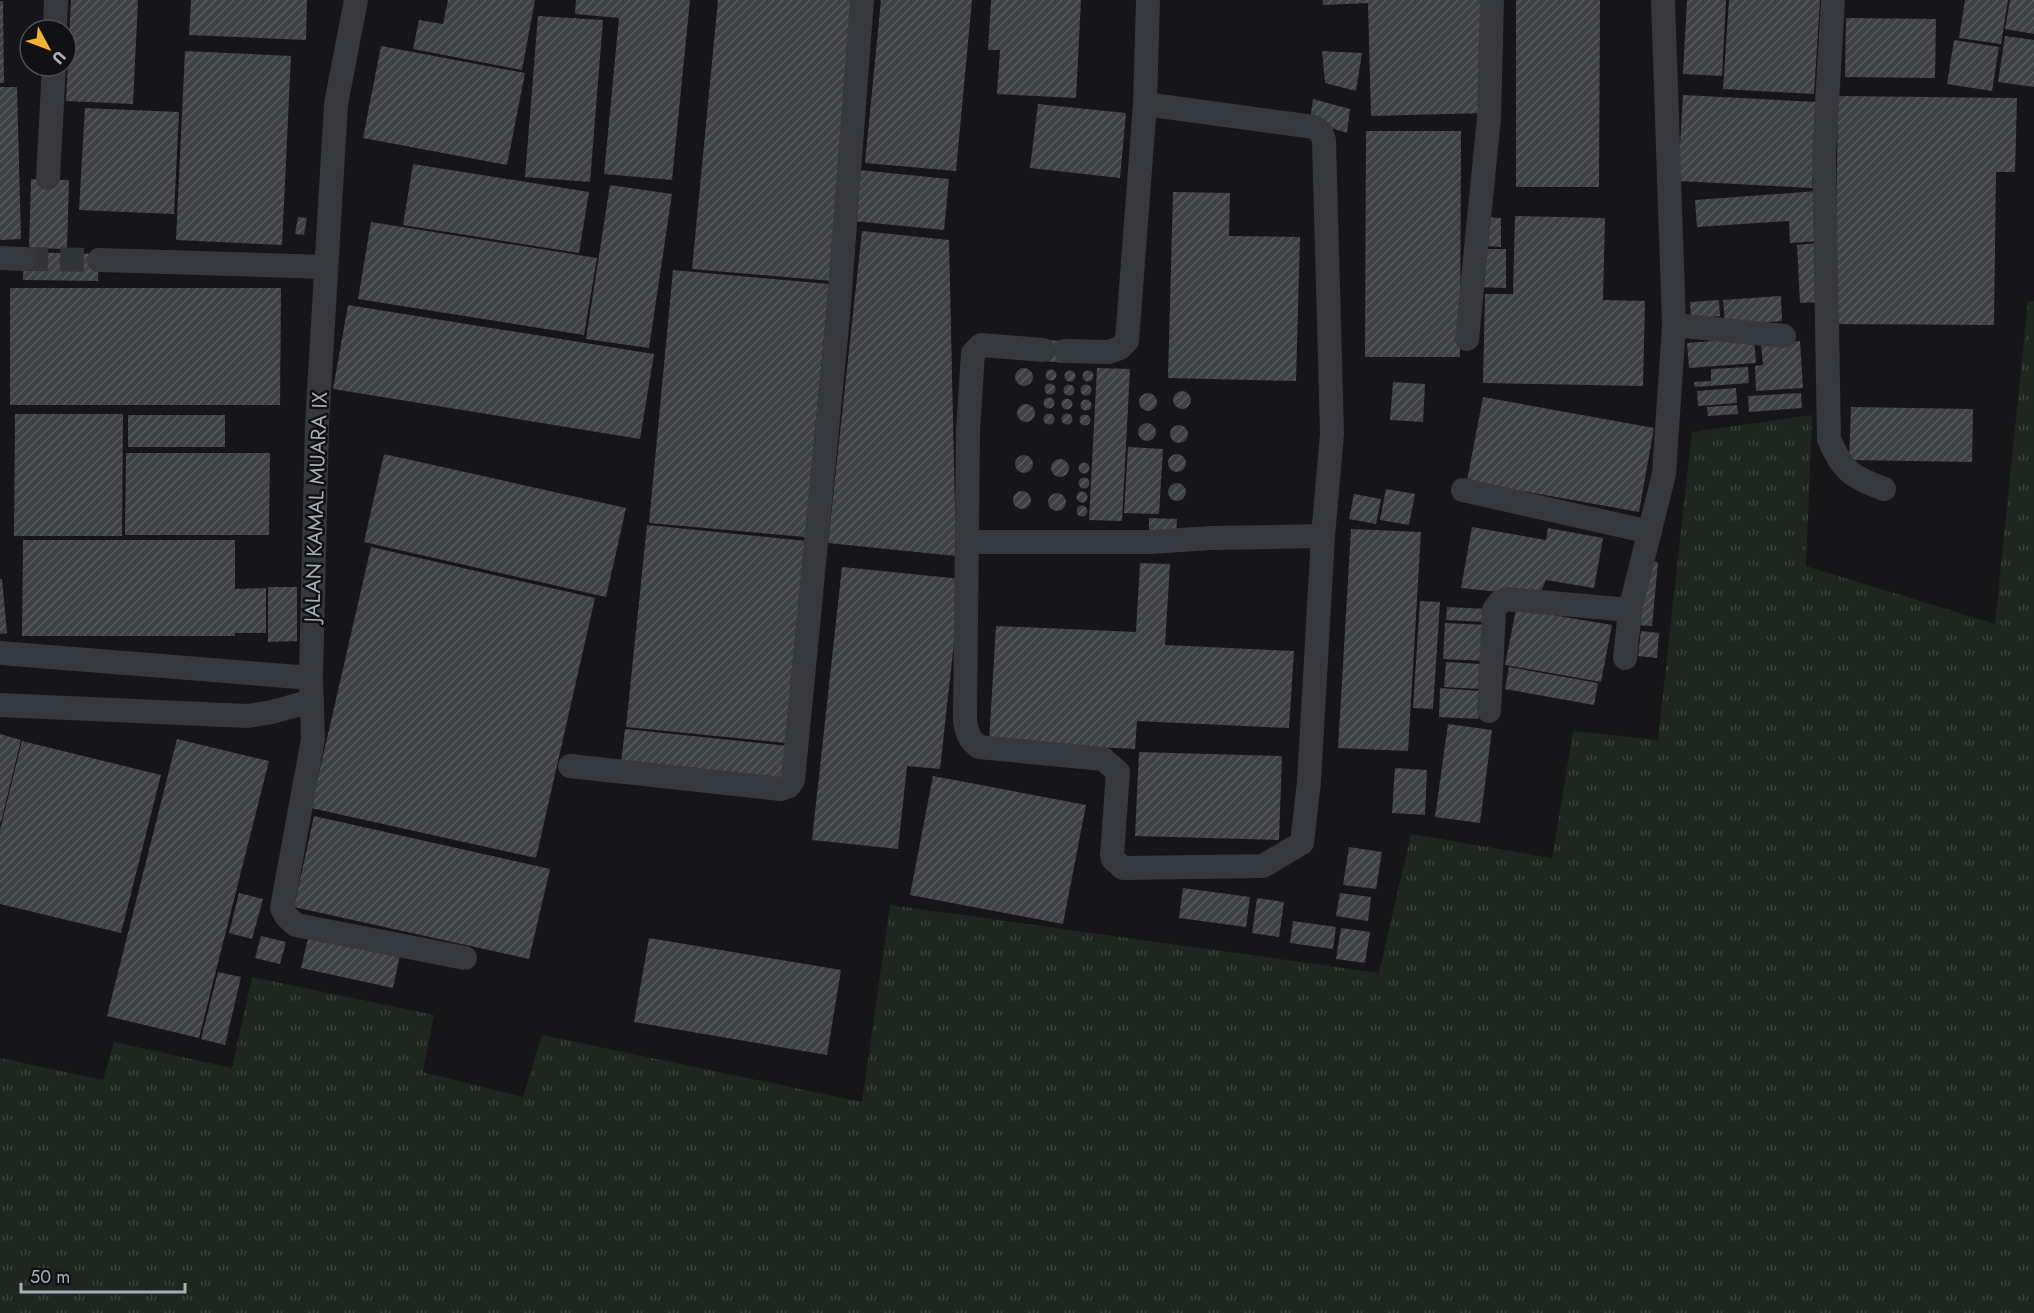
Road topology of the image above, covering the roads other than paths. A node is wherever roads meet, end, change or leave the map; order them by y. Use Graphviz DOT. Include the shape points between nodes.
graph roads {
  1 [pos="56,0"];
  2 [pos="356,0"];
  3 [pos="862,0"];
  4 [pos="1148,0"];
  5 [pos="1492,0"];
  6 [pos="1663,0"];
  7 [pos="1833,0"];
  8 [pos="55,18"];
  9 [pos="53,78"];
  10 [pos="1145,104"];
  11 [pos="48,178"];
  12 [pos="99,260"];
  13 [pos="326,267"];
  14 [pos="1674,325"];
  15 [pos="1784,336"];
  16 [pos="1467,339"];
  17 [pos="1884,489"];
  18 [pos="1463,490"];
  19 [pos="1650,532"];
  20 [pos="1323,536"];
  21 [pos="967,542"];
  22 [pos="1630,610"];
  23 [pos="0,653"];
  24 [pos="1625,658"];
  25 [pos="312,690"];
  26 [pos="0,705"];
  27 [pos="1489,711"];
  28 [pos="570,766"];
  29 [pos="465,958"];
  1 -- 8 [label="lane"];
  2 -- 13 [label="lane, JALAN KAMAL MUARA IX" via="336,104"];
  3 -- 28 [label="lane" via="838,316 793,780 781,789"];
  4 -- 10 [label="lane"];
  5 -- 16 [label="lane" via="1489,118"];
  6 -- 14 [label="lane"];
  7 -- 17 [label="lane" via="1824,155 1829,439 1838,461 1857,479"];
  9 -- 11 [label="lane"];
  10 -- 20 [label="lane" via="1314,127 1321,132 1332,434"];
  10 -- 21 [label="lane" via="1127,340 1109,352 981,345 973,353"];
  12 -- 13 [label="lane"];
  13 -- 25 [label="lane, JALAN KAMAL MUARA IX" via="317,425"];
  14 -- 15 [label="lane"];
  14 -- 19 [label="lane" via="1664,474"];
  18 -- 19 [label="lane"];
  19 -- 22 [label="lane"];
  20 -- 21 [label="lane" via="1150,542"];
  20 -- 21 [label="lane" via="1302,843 1263,866 1228,867 1123,868 1112,855 1118,772 1103,759 979,747 973,743 965,721"];
  22 -- 24 [label="lane"];
  22 -- 27 [label="lane" via="1506,599 1499,603 1494,610"];
  23 -- 25 [label="lane"];
  25 -- 26 [label="lane" via="272,712 248,716"];
  25 -- 29 [label="lane, JALAN KAMAL MUARA IX" via="313,739 282,908 286,916 296,925"];
}
